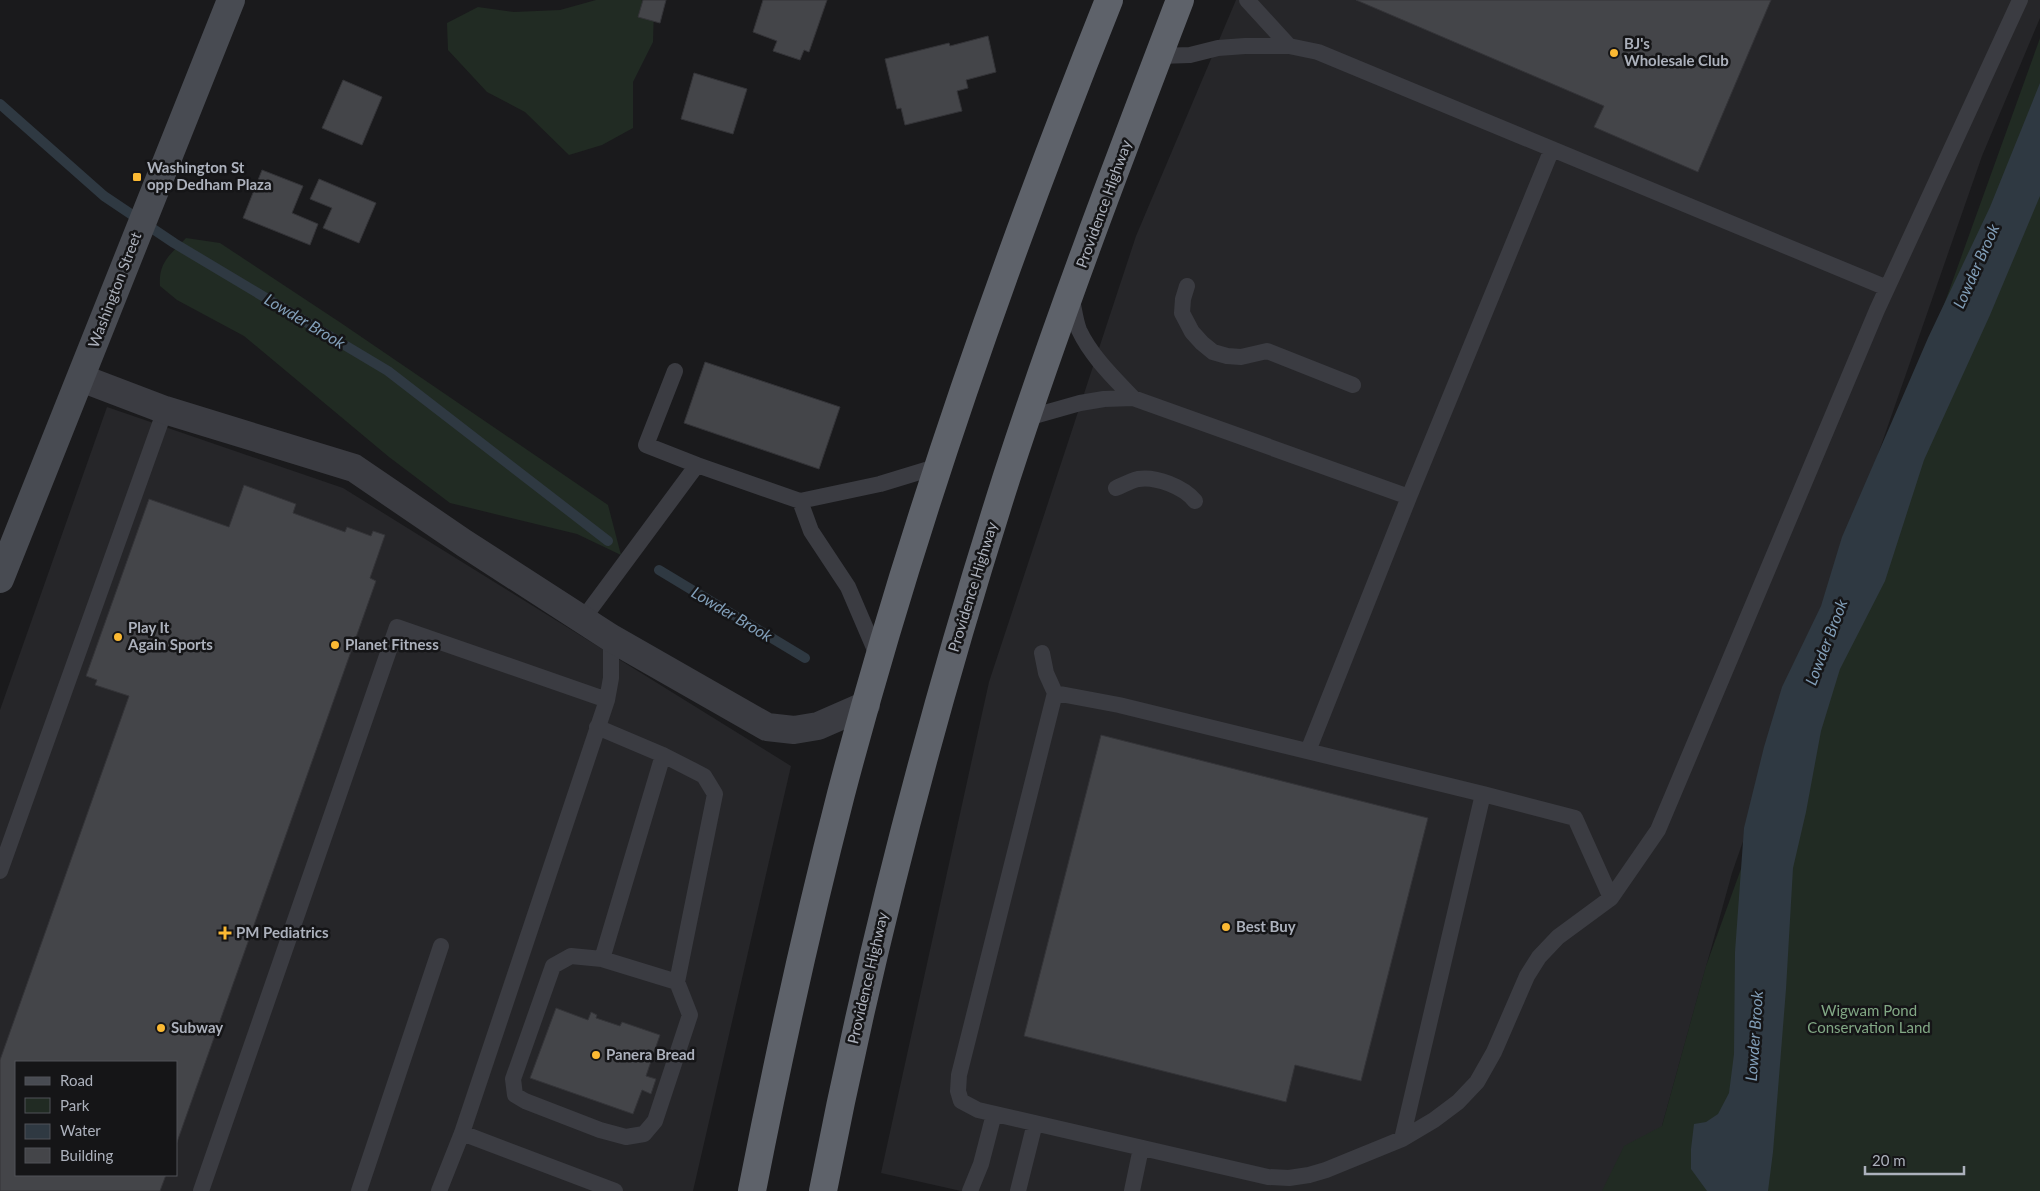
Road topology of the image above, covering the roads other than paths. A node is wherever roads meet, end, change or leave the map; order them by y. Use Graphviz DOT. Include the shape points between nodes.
graph roads {
  1 [pos="231,0"];
  2 [pos="1109,0"];
  3 [pos="1180,0"];
  4 [pos="1247,0"];
  5 [pos="2020,0"];
  6 [pos="1262,7"];
  7 [pos="1289,46"];
  8 [pos="1159,56"];
  9 [pos="1552,149"];
  10 [pos="1187,286"];
  11 [pos="1887,288"];
  12 [pos="1071,294"];
  13 [pos="675,371"];
  14 [pos="81,378"];
  15 [pos="1353,385"];
  16 [pos="1133,398"];
  17 [pos="165,410"];
  18 [pos="1027,418"];
  19 [pos="697,465"];
  20 [pos="939,466"];
  21 [pos="1116,488"];
  22 [pos="1409,497"];
  23 [pos="800,501"];
  24 [pos="1195,501"];
  25 [pos="0,579"];
  26 [pos="583,619"];
  27 [pos="611,638"];
  28 [pos="1042,654"];
  29 [pos="879,660"];
  30 [pos="1055,693"];
  31 [pos="607,700"];
  32 [pos="866,706"];
  33 [pos="597,727"];
  34 [pos="1308,751"];
  35 [pos="664,755"];
  36 [pos="1483,794"];
  37 [pos="0,871"];
  38 [pos="1611,898"];
  39 [pos="441,946"];
  40 [pos="602,958"];
  41 [pos="677,982"];
  42 [pos="994,1114"];
  43 [pos="1034,1123"];
  44 [pos="462,1133"];
  45 [pos="1402,1139"];
  46 [pos="1141,1148"];
  47 [pos="201,1191"];
  48 [pos="359,1191"];
  49 [pos="440,1191"];
  50 [pos="615,1191"];
  51 [pos="752,1191"];
  52 [pos="823,1191"];
  53 [pos="970,1191"];
  54 [pos="1018,1191"];
  55 [pos="1132,1191"];
  1 -- 14 [label="main road, Washington Street"];
  2 -- 20 [label="highway" via="1006,267"];
  3 -- 8 [label="highway, Providence Highway"];
  4 -- 6 [label="lane"];
  5 -- 11 [label="lane"];
  6 -- 7 [label="lane"];
  7 -- 8 [label="lane" via="1218,48 1190,55"];
  7 -- 9 [label="lane" via="1318,52"];
  8 -- 12 [label="highway, Providence Highway"];
  9 -- 11 [label="lane"];
  9 -- 22 [label="lane"];
  10 -- 15 [label="lane" via="1182,313 1192,332 1214,352 1241,357 1267,351"];
  11 -- 38 [label="lane" via="1658,830"];
  12 -- 16 [label="lane" via="1078,329 1104,367"];
  12 -- 18 [label="highway, Providence Highway"];
  13 -- 19 [label="lane" via="646,445"];
  14 -- 17 [label="street"];
  14 -- 25 [label="main road, Washington Street"];
  16 -- 18 [label="lane" via="1080,402"];
  16 -- 22 [label="lane"];
  17 -- 26 [label="street" via="354,468"];
  17 -- 37 [label="lane"];
  18 -- 52 [label="highway, Providence Highway" via="970,596 920,771 871,964"];
  19 -- 23 [label="lane"];
  19 -- 26 [label="lane"];
  20 -- 23 [label="lane" via="880,484"];
  20 -- 29 [label="highway"];
  21 -- 24 [label="lane" via="1139,479 1158,480 1183,491"];
  22 -- 34 [label="lane"];
  23 -- 29 [label="lane" via="811,531 848,586"];
  26 -- 27 [label="street"];
  27 -- 31 [label="lane" via="611,678"];
  27 -- 32 [label="street" via="767,727 794,730 818,726"];
  28 -- 30 [label="lane"];
  29 -- 32 [label="highway"];
  30 -- 34 [label="lane" via="1119,705"];
  30 -- 42 [label="lane" via="959,1075 961,1101"];
  31 -- 33 [label="lane"];
  31 -- 47 [label="lane" via="397,627"];
  32 -- 51 [label="highway" via="794,988"];
  33 -- 35 [label="lane"];
  33 -- 44 [label="lane"];
  34 -- 36 [label="lane"];
  35 -- 40 [label="lane"];
  35 -- 41 [label="lane" via="704,776 715,794"];
  36 -- 38 [label="lane" via="1575,818"];
  36 -- 45 [label="lane"];
  38 -- 45 [label="lane" via="1558,937 1539,957 1477,1082 1458,1102"];
  39 -- 48 [label="lane"];
  40 -- 41 [label="lane"];
  40 -- 41 [label="lane" via="571,956 553,966 513,1079 515,1094 525,1102 600,1130 626,1137 644,1134 655,1121 690,1015"];
  42 -- 43 [label="lane"];
  42 -- 53 [label="lane"];
  43 -- 46 [label="lane"];
  43 -- 54 [label="lane"];
  44 -- 49 [label="lane"];
  44 -- 50 [label="lane"];
  45 -- 46 [label="lane" via="1326,1170 1289,1178 1268,1177"];
  46 -- 55 [label="lane"];
}
